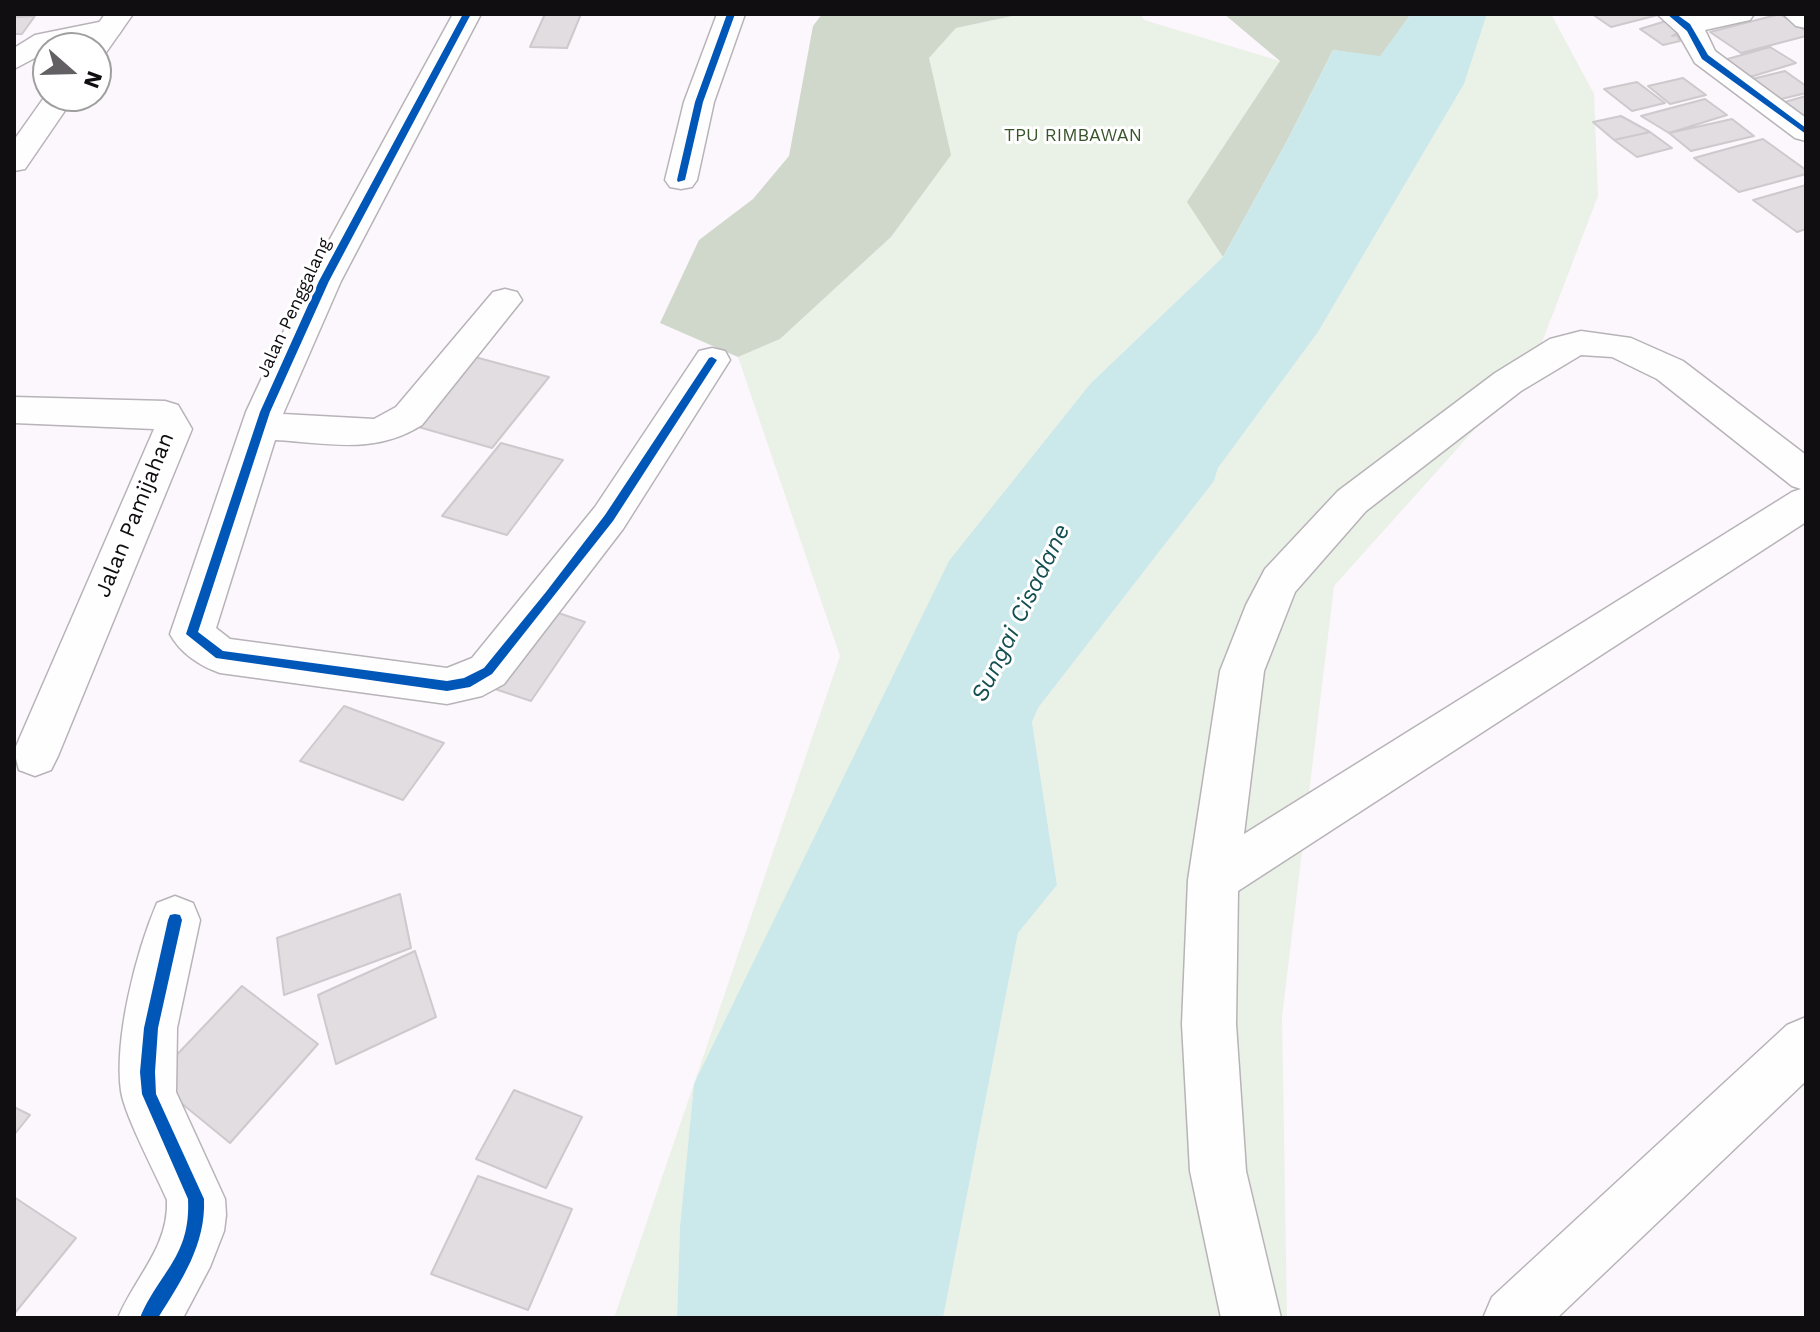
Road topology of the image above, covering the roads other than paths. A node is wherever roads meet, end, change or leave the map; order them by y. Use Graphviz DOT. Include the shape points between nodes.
graph roads {
  1 [pos="467,14"];
  2 [pos="731,14"];
  3 [pos="1740,14"];
  4 [pos="1797,14"];
  5 [pos="1680,19"];
  6 [pos="1806,20"];
  7 [pos="108,30"];
  8 [pos="14,60"];
  9 [pos="49,112"];
  10 [pos="1806,132"];
  11 [pos="14,162"];
  12 [pos="681,180"];
  13 [pos="505,300"];
  14 [pos="712,360"];
  15 [pos="14,410"];
  16 [pos="260,426"];
  17 [pos="1806,476"];
  18 [pos="1806,502"];
  19 [pos="35,756"];
  20 [pos="1213,880"];
  21 [pos="175,920"];
  22 [pos="1806,1044"];
  23 [pos="148,1318"];
  24 [pos="1251,1318"];
  25 [pos="1513,1318"];
  1 -- 16 [label="street, Jalan Penggalang" via="324,281"];
  2 -- 12 [label="street" via="699,102"];
  3 -- 5 [label="street"];
  4 -- 6 [label="street"];
  5 -- 10 [label="street" via="1696,34 1705,57"];
  7 -- 8 [label="street" via="45,41"];
  9 -- 11 [label="street"];
  13 -- 16 [label="street" via="409,416 388,429"];
  14 -- 16 [label="street, Jalan Penggalang" via="609,518 488,671 447,686 220,655 192,634"];
  15 -- 19 [label="street, Jalan Pamijahan" via="165,414 173,429"];
  17 -- 20 [label="street" via="1670,370 1618,346 1595,342 1563,347 1508,382 1352,501 1280,581 1242,671"];
  18 -- 20 [label="street"];
  20 -- 24 [label="street" via="1209,1024 1218,1171"];
  21 -- 23 [label="street" via="153,1008 147,1076 149,1094 198,1213 191,1245"];
  22 -- 25 [label="street"];
}
